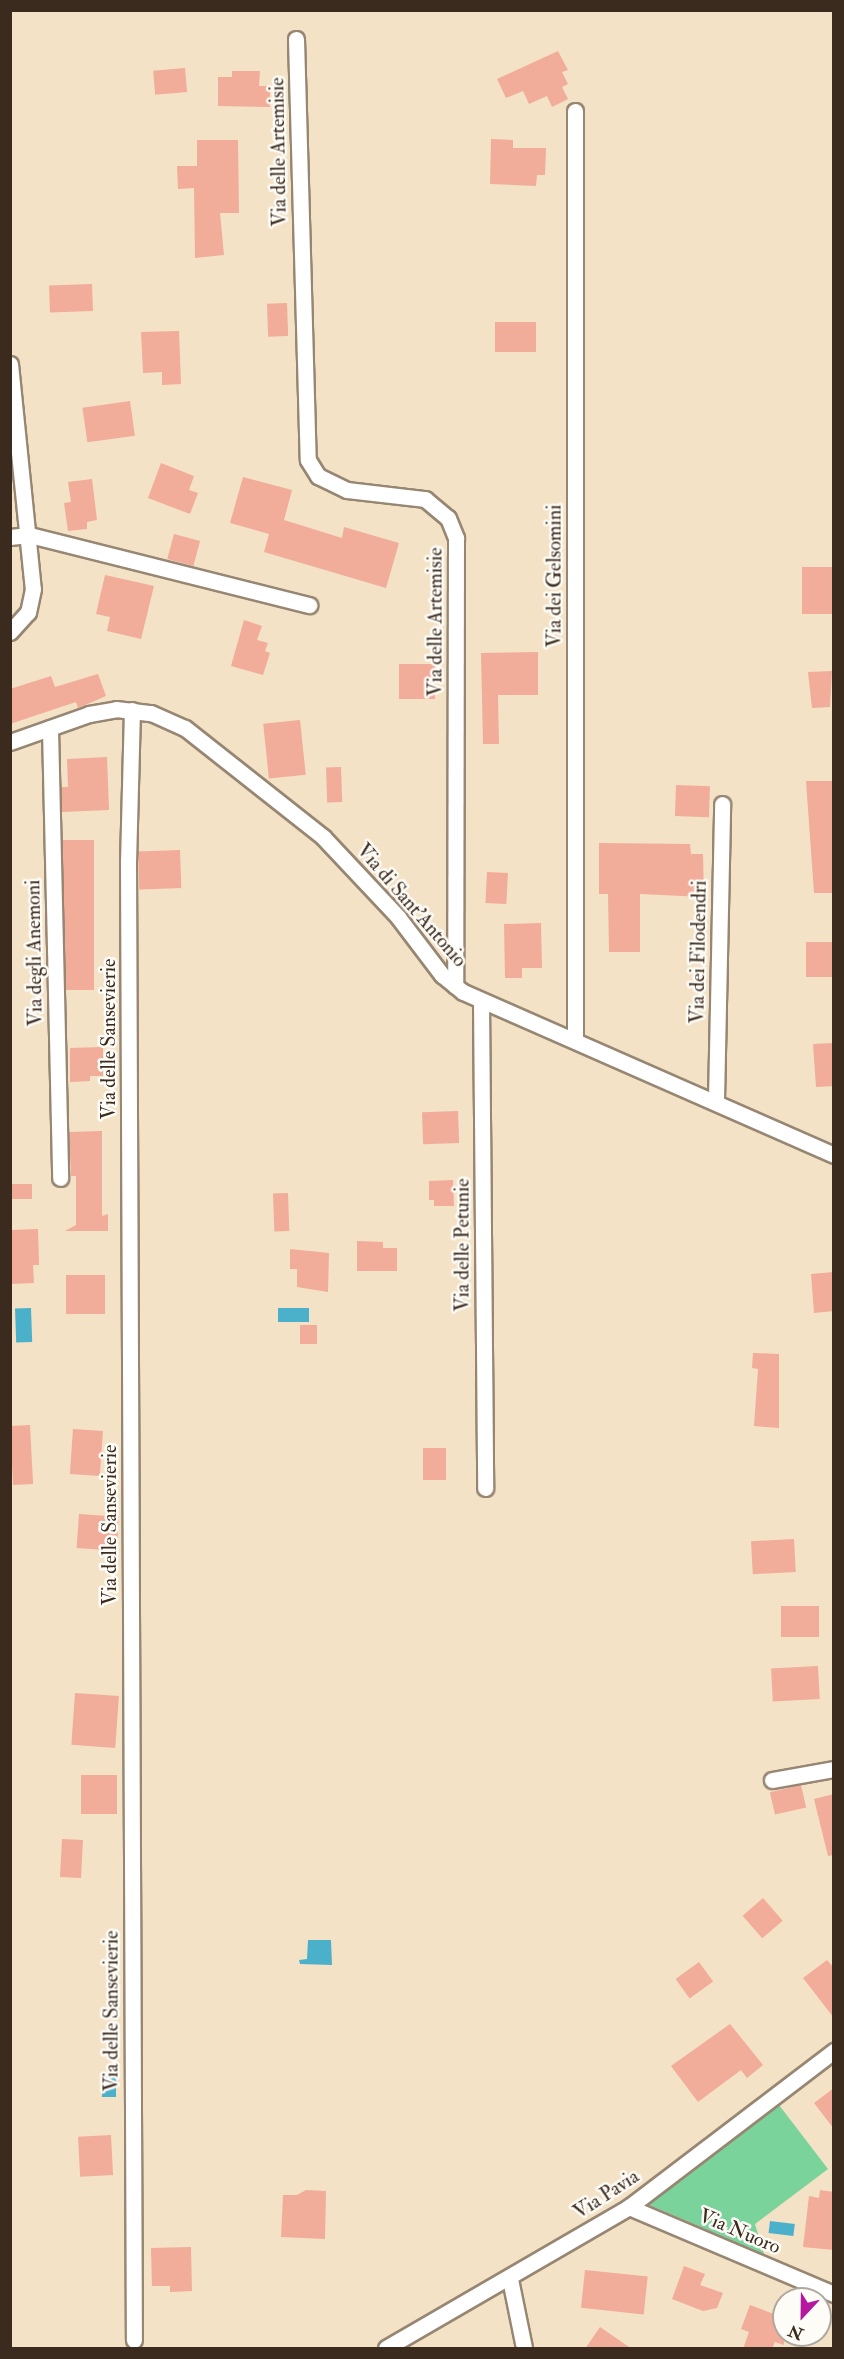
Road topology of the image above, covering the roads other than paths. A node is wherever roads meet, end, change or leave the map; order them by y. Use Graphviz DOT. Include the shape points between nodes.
graph roads {
  1 [pos="296,39"];
  2 [pos="575,111"];
  3 [pos="10,364"];
  4 [pos="11,372"];
  5 [pos="30,535"];
  6 [pos="10,537"];
  7 [pos="309,605"];
  8 [pos="10,632"];
  9 [pos="132,710"];
  10 [pos="50,728"];
  11 [pos="10,742"];
  12 [pos="722,804"];
  13 [pos="455,986"];
  14 [pos="482,1002"];
  15 [pos="575,1040"];
  16 [pos="716,1100"];
  17 [pos="834,1155"];
  18 [pos="60,1178"];
  19 [pos="484,1488"];
  20 [pos="834,1769"];
  21 [pos="772,1780"];
  22 [pos="834,2051"];
  23 [pos="629,2207"];
  24 [pos="510,2279"];
  25 [pos="834,2294"];
  26 [pos="134,2340"];
  27 [pos="386,2349"];
  28 [pos="524,2349"];
  1 -- 13 [label="street, Via delle Artemisie" via="308,460 318,476 347,490 426,500 444,513 455,532"];
  2 -- 15 [label="street, Via dei Gelsomini"];
  3 -- 4 [label="street"];
  4 -- 5 [label="street"];
  5 -- 6 [label="street"];
  5 -- 7 [label="street"];
  5 -- 8 [label="street" via="32,600 23,620"];
  9 -- 10 [label="street, Via di Sant'Antonio" via="101,711"];
  9 -- 13 [label="street, Via di Sant'Antonio" via="160,717 192,733 310,826 383,900"];
  9 -- 26 [label="street, Via delle Sansevierie" via="128,874"];
  10 -- 11 [label="street, Via di Sant'Antonio"];
  10 -- 18 [label="street, Via degli Anemoni"];
  12 -- 16 [label="street, Via dei Filodendri"];
  13 -- 14 [label="street, Via di Sant'Antonio"];
  14 -- 15 [label="street, Via di Sant'Antonio"];
  14 -- 19 [label="street, Via delle Petunie"];
  15 -- 16 [label="street, Via di Sant'Antonio"];
  16 -- 17 [label="street, Via di Sant'Antonio"];
  20 -- 21 [label="street"];
  22 -- 23 [label="street, Via Pavia"];
  23 -- 24 [label="street, Via Pavia"];
  23 -- 25 [label="street, Via Nuoro"];
  24 -- 27 [label="street, Via Pavia"];
  24 -- 28 [label="street"];
}
